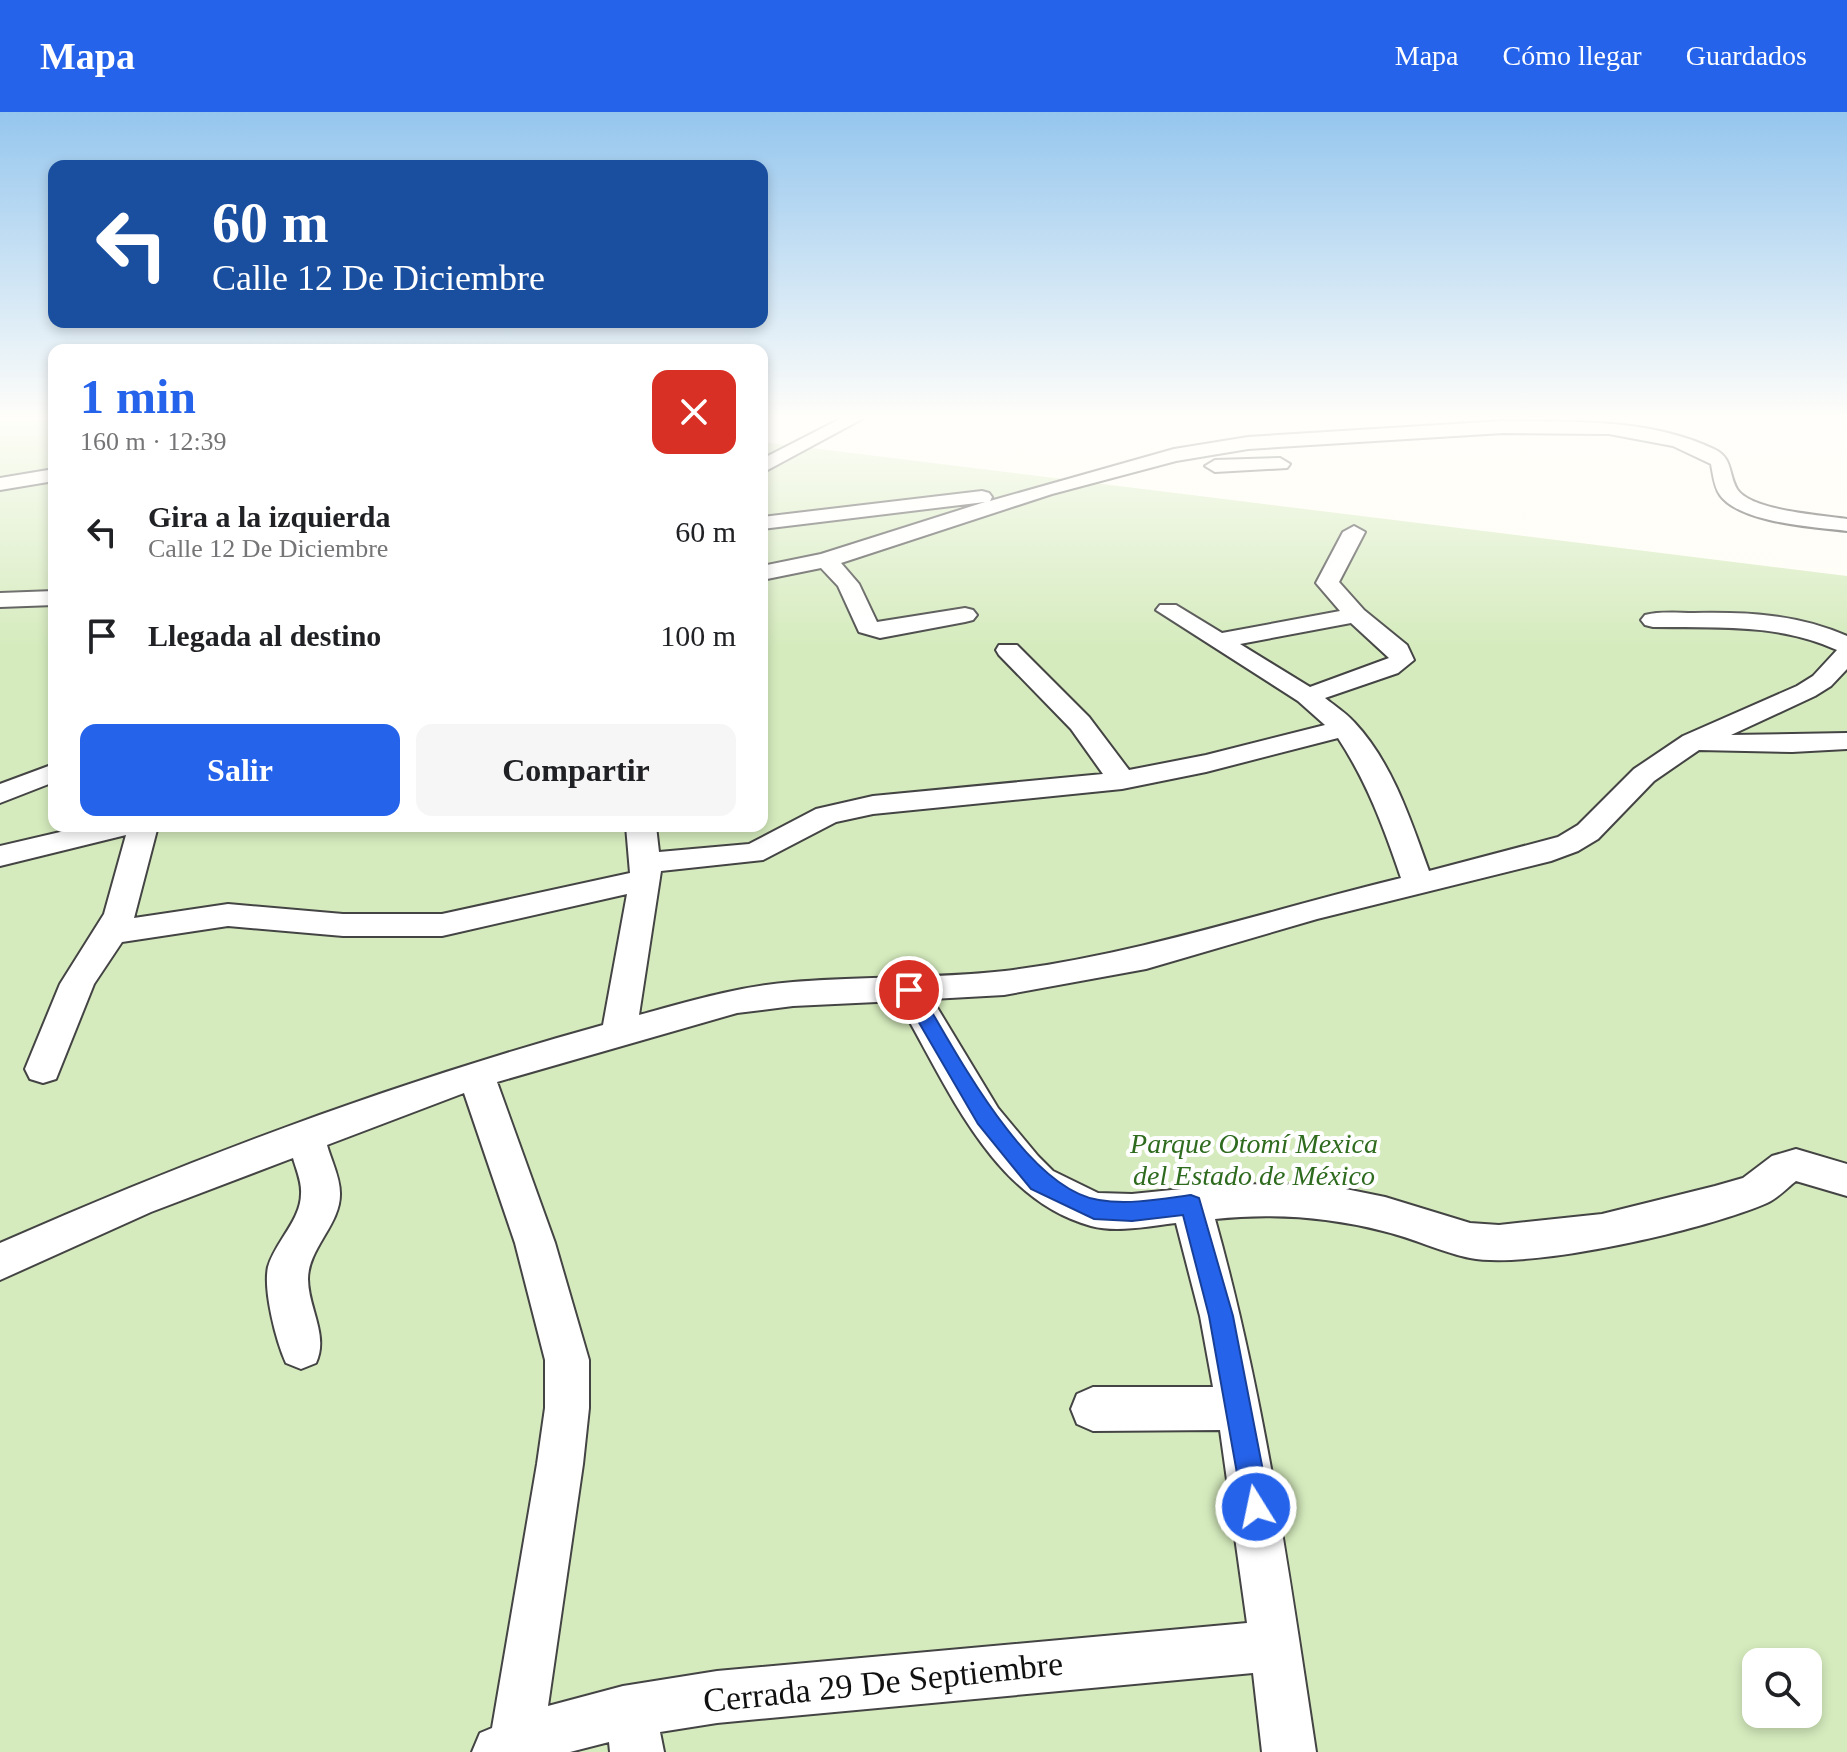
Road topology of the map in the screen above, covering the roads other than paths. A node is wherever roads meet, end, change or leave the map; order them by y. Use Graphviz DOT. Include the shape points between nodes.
graph roads {
  1 [pos="998,496"];
  2 [pos="1028,496"];
  3 [pos="1732,496"];
  4 [pos="768,522"];
  5 [pos="1847,525"];
  6 [pos="1354,532"];
  7 [pos="826,560"];
  8 [pos="768,572"];
  9 [pos="48,598"];
  10 [pos="0,600"];
  11 [pos="1168,610"];
  12 [pos="965,615"];
  13 [pos="1356,615"];
  14 [pos="1657,631"];
  15 [pos="1217,641"];
  16 [pos="1008,650"];
  17 [pos="1846,655"];
  18 [pos="1307,696"];
  19 [pos="1345,728"];
  20 [pos="1847,741"];
  21 [pos="1693,742"];
  22 [pos="48,774"];
  23 [pos="1122,780"];
  24 [pos="0,794"];
  25 [pos="101,832"];
  26 [pos="142,832"];
  27 [pos="642,832"];
  28 [pos="0,856"];
  29 [pos="646,871"];
  30 [pos="1418,883"];
  31 [pos="112,932"];
  32 [pos="909,990"];
  33 [pos="619,1033"];
  34 [pos="43,1069"];
  35 [pos="476,1074"];
  36 [pos="305,1135"];
  37 [pos="1847,1180"];
  38 [pos="1191,1205"];
  39 [pos="0,1262"];
  40 [pos="301,1349"];
  41 [pos="1238,1408"];
  42 [pos="1093,1409"];
  43 [pos="1274,1646"];
  44 [pos="634,1732"];
  45 [pos="507,1748"];
  46 [pos="1289,1752"];
  1 -- 4 [label="street"];
  2 -- 7 [label="street"];
  3 -- 5 [label="street" via="1779,516"];
  6 -- 13 [label="street" via="1327,583"];
  7 -- 8 [label="street"];
  7 -- 12 [label="street" via="848,584 867,627 897,629"];
  9 -- 10 [label="street"];
  11 -- 15 [label="street"];
  13 -- 15 [label="street"];
  13 -- 18 [label="street" via="1398,650 1402,660"];
  14 -- 17 [label="street" via="1766,619 1810,628"];
  15 -- 18 [label="street"];
  16 -- 23 [label="street" via="1080,723"];
  17 -- 21 [label="street" via="1806,691"];
  18 -- 19 [label="street"];
  19 -- 23 [label="street"];
  19 -- 30 [label="street" via="1394,815"];
  20 -- 21 [label="street"];
  21 -- 30 [label="street" via="1644,775 1588,832 1568,844"];
  22 -- 24 [label="street"];
  23 -- 29 [label="street" via="868,806 818,817 766,849"];
  25 -- 28 [label="street"];
  26 -- 31 [label="street"];
  27 -- 29 [label="street"];
  29 -- 31 [label="street" via="442,925 343,925 228,915"];
  29 -- 33 [label="street"];
  30 -- 32 [label="street" via="1146,957 1004,983"];
  31 -- 34 [label="street" via="77,984"];
  32 -- 33 [label="street" via="737,1001"];
  32 -- 38 [label="street" via="985,1118 1039,1182 1094,1210"];
  33 -- 35 [label="street"];
  35 -- 36 [label="street"];
  35 -- 45 [label="street" via="535,1243 567,1360 560,1464"];
  36 -- 39 [label="street" via="137,1200"];
  36 -- 40 [label="street" via="321,1190 320,1204 289,1265 287,1281"];
  37 -- 38 [label="street" via="1796,1165 1756,1190 1715,1203 1602,1231 1499,1243 1326,1202"];
  38 -- 41 [label="street" via="1221,1316"];
  41 -- 42 [label="street"];
  41 -- 43 [label="street"];
  43 -- 44 [label="street, Cerrada 29 De Septiembre" via="755,1692"];
  43 -- 46 [label="street"];
  44 -- 45 [label="street, Cerrada 29 De Septiembre" via="567,1727"];
}
